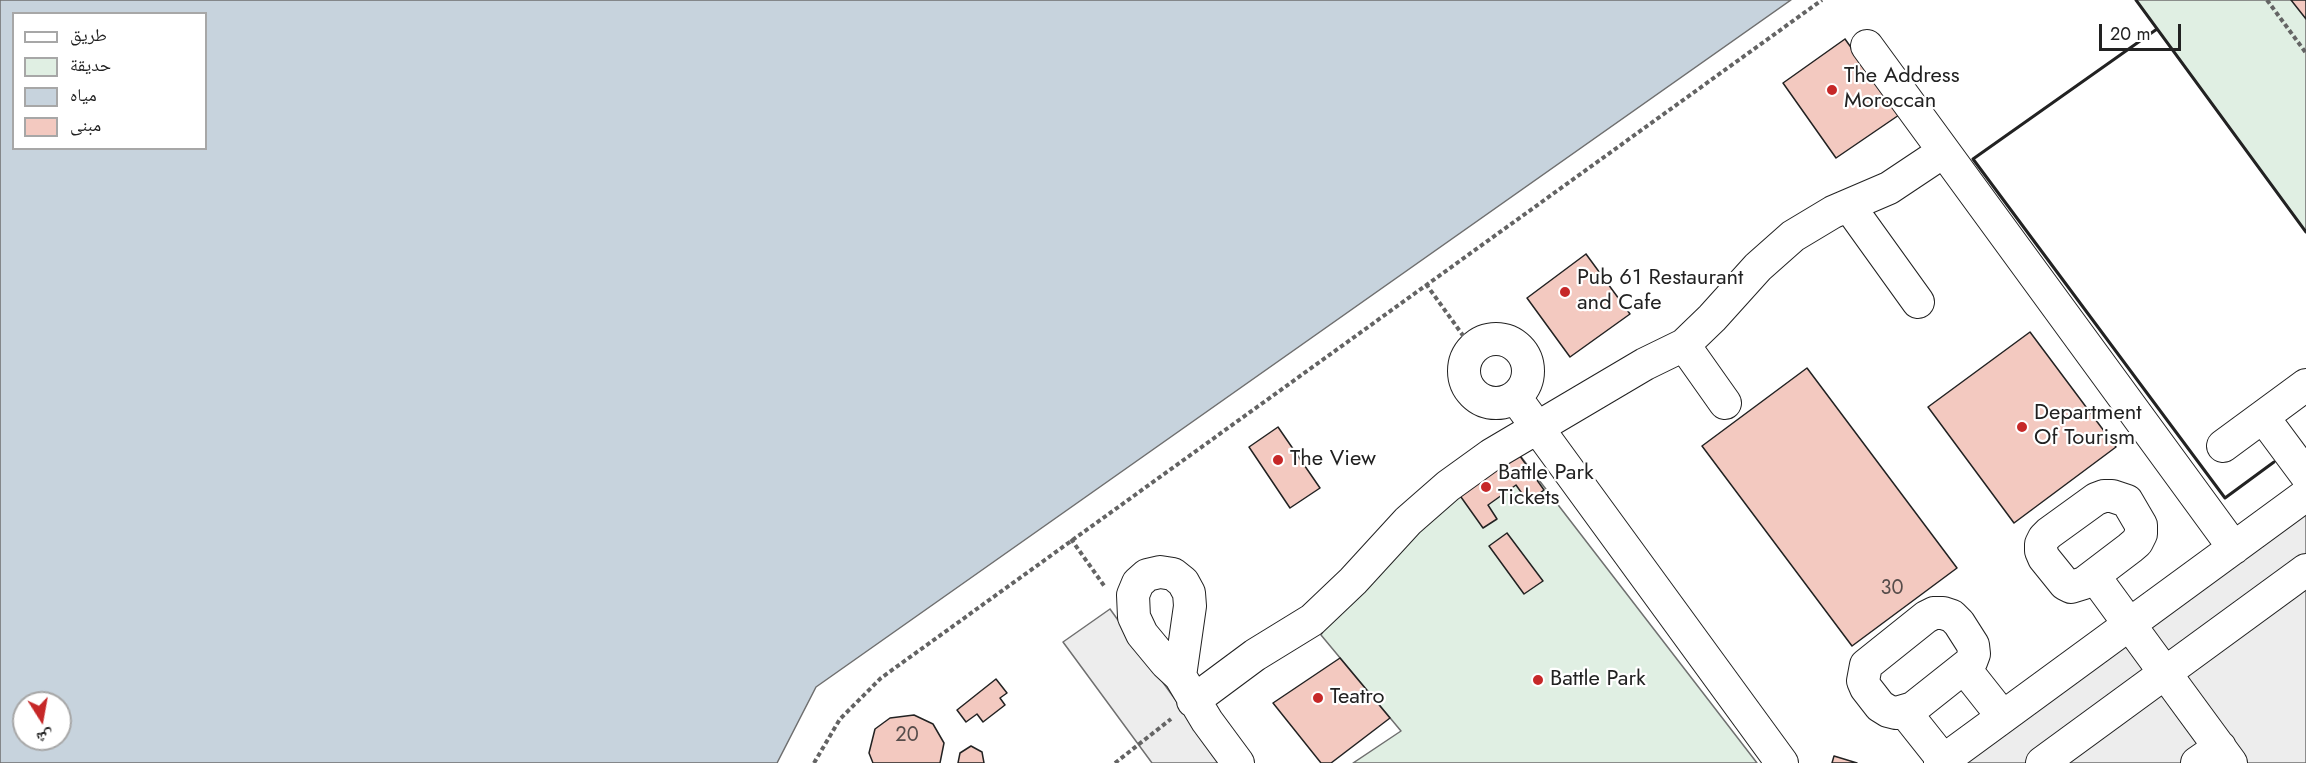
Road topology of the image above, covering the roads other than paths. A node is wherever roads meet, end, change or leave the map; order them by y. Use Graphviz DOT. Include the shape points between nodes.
graph roads {
  1 [pos="1867,45"];
  2 [pos="1943,152"];
  3 [pos="1850,206"];
  4 [pos="1918,302"];
  5 [pos="1684,345"];
  6 [pos="2306,386"];
  7 [pos="1515,397"];
  8 [pos="1725,403"];
  9 [pos="2263,417"];
  10 [pos="1538,428"];
  11 [pos="2223,446"];
  12 [pos="2306,475"];
  13 [pos="2306,495"];
  14 [pos="2234,548"];
  15 [pos="2306,570"];
  16 [pos="2094,576"];
  17 [pos="2130,624"];
  18 [pos="1965,669"];
  19 [pos="2165,673"];
  20 [pos="1186,688"];
  21 [pos="1905,712"];
  22 [pos="2003,717"];
  23 [pos="2216,758"];
  24 [pos="1942,762"];
  25 [pos="1238,763"];
  26 [pos="1782,763"];
  27 [pos="2042,763"];
  1 -- 2 [label="lane"];
  2 -- 3 [label="lane" via="1907,177"];
  2 -- 14 [label="lane"];
  3 -- 4 [label="lane"];
  3 -- 5 [label="lane" via="1812,224 1774,251"];
  5 -- 8 [label="lane"];
  5 -- 10 [label="lane"];
  6 -- 9 [label="lane"];
  7 -- 7 [label="lane" via="1528,380 1521,350 1512,343 1492,338 1472,348 1463,370 1471,392 1492,404"];
  7 -- 10 [label="lane"];
  9 -- 11 [label="lane"];
  9 -- 12 [label="lane"];
  10 -- 20 [label="lane" via="1491,454 1448,486 1408,521 1319,614 1255,655"];
  10 -- 26 [label="lane"];
  13 -- 14 [label="lane"];
  14 -- 17 [label="lane"];
  15 -- 19 [label="lane"];
  16 -- 17 [label="lane"];
  17 -- 19 [label="lane"];
  17 -- 22 [label="lane"];
  18 -- 21 [label="lane"];
  18 -- 21 [label="lane" via="1974,654 1965,630 1952,616 1934,613 1926,617 1871,659 1863,673 1866,688 1880,706 1896,713"];
  18 -- 22 [label="lane"];
  19 -- 23 [label="lane"];
  19 -- 27 [label="lane"];
  20 -- 20 [label="lane" via="1189,593 1173,574 1160,572 1138,583 1132,595 1134,617 1142,634"];
  20 -- 25 [label="lane"];
  21 -- 24 [label="lane"];
  22 -- 24 [label="lane"];
}
